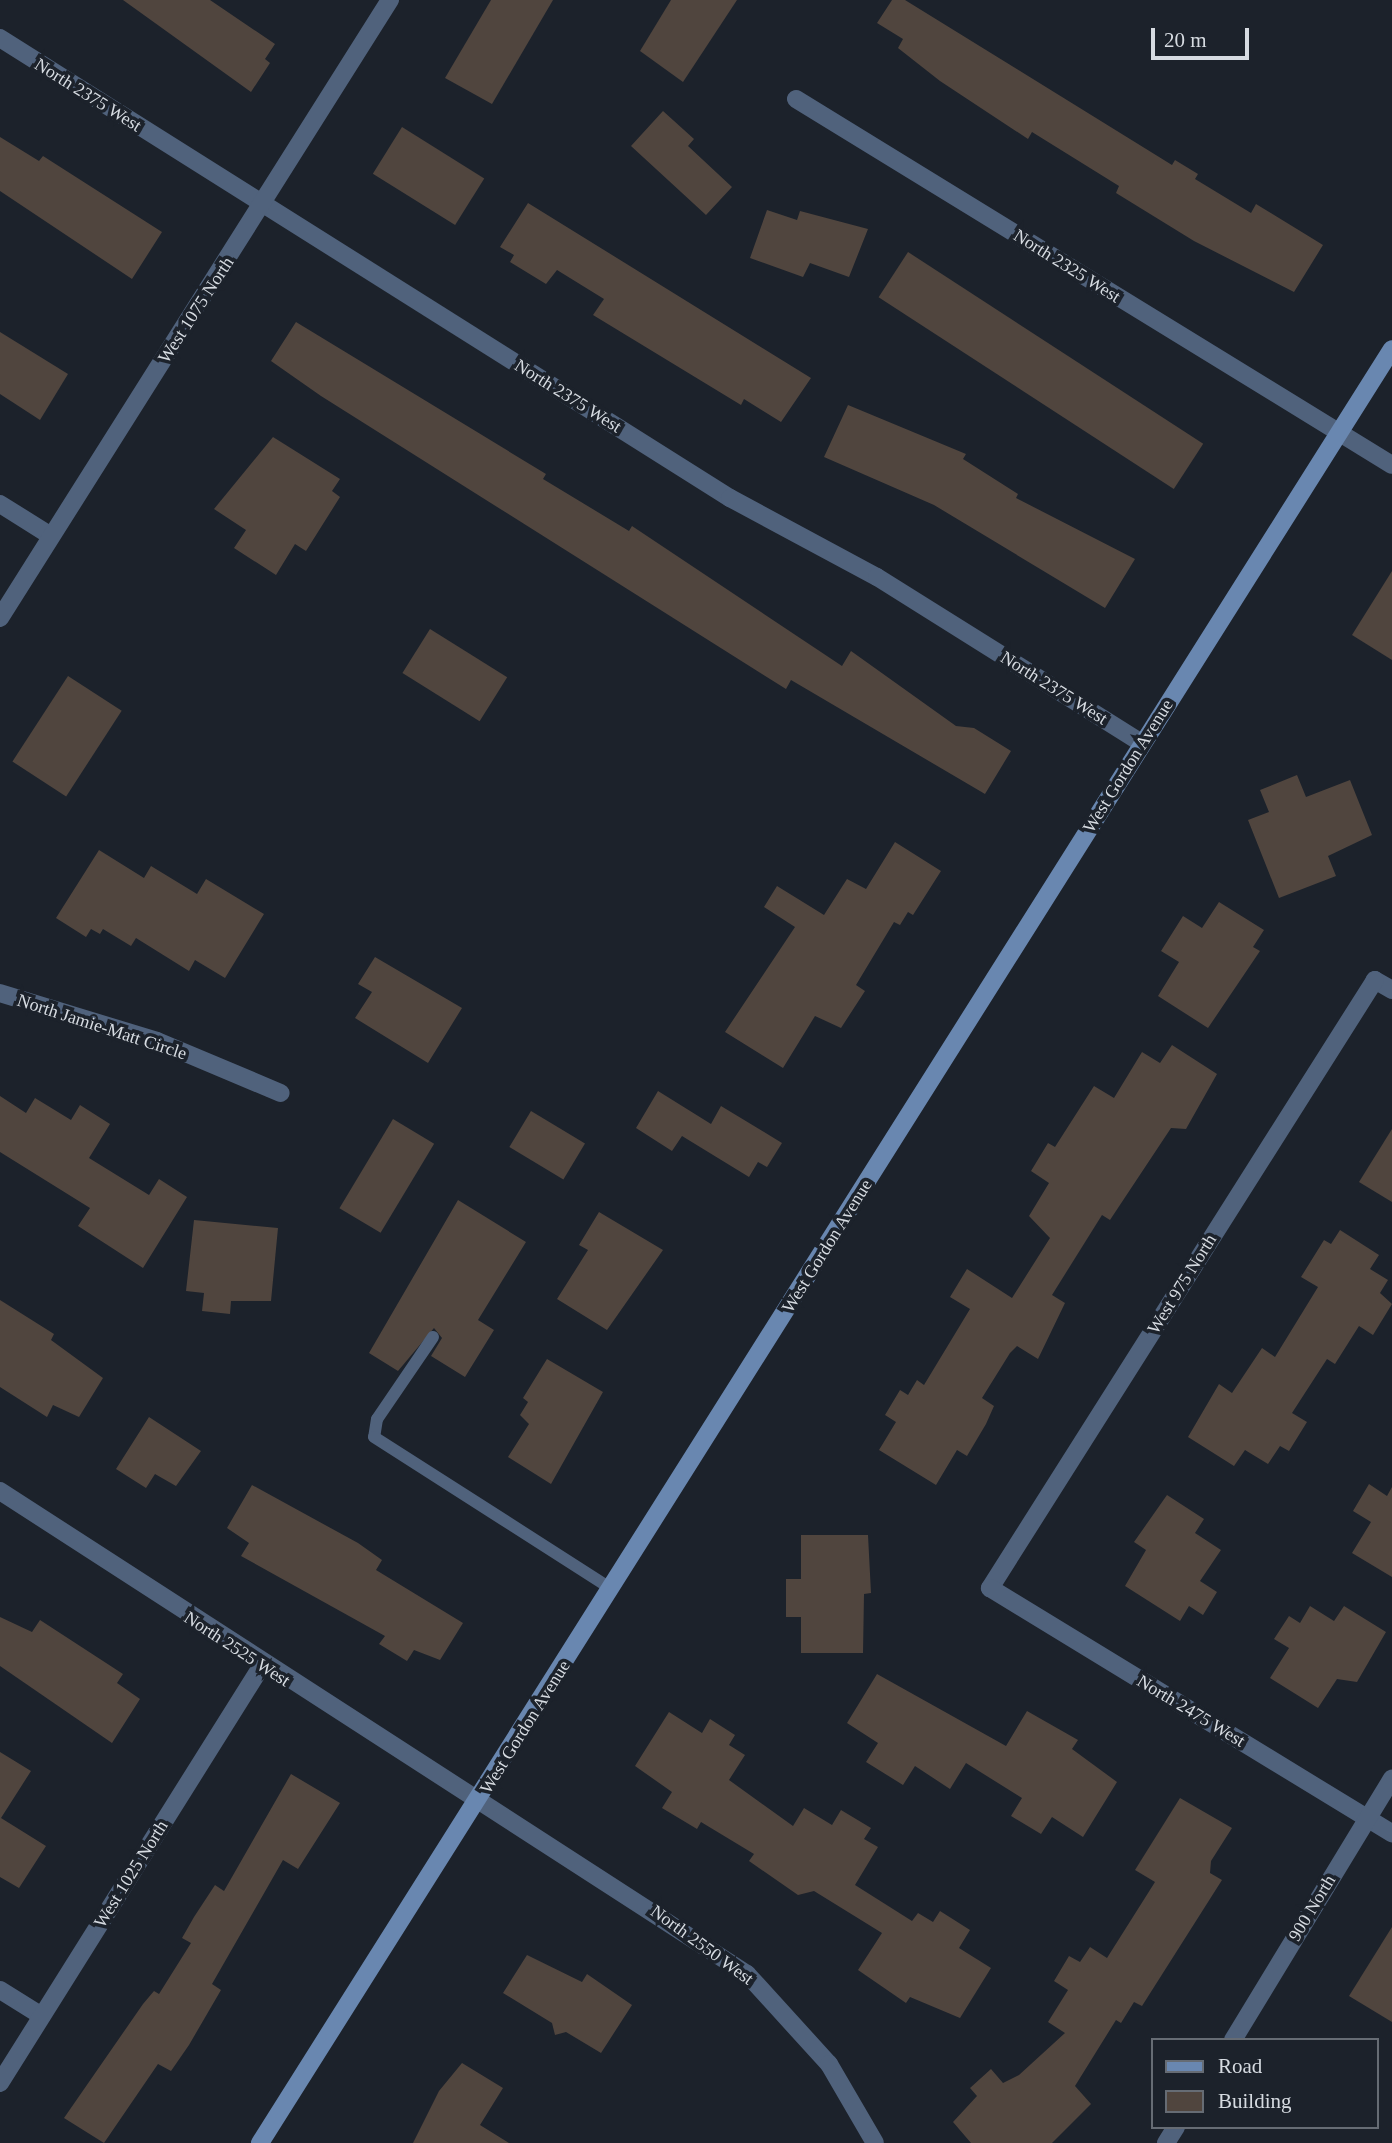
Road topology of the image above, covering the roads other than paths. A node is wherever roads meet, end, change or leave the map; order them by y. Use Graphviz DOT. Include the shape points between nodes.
graph roads {
  1 [pos="390,0"];
  2 [pos="0,38"];
  3 [pos="796,99"];
  4 [pos="264,205"];
  5 [pos="1392,349"];
  6 [pos="1338,434"];
  7 [pos="1392,464"];
  8 [pos="0,504"];
  9 [pos="51,536"];
  10 [pos="0,618"];
  11 [pos="1142,743"];
  12 [pos="1392,990"];
  13 [pos="0,993"];
  14 [pos="281,1093"];
  15 [pos="433,1337"];
  16 [pos="0,1491"];
  17 [pos="990,1588"];
  18 [pos="612,1589"];
  19 [pos="262,1666"];
  20 [pos="1392,1777"];
  21 [pos="478,1800"];
  22 [pos="1367,1818"];
  23 [pos="1392,1833"];
  24 [pos="0,1990"];
  25 [pos="41,2016"];
  26 [pos="1234,2038"];
  27 [pos="0,2083"];
  28 [pos="260,2143"];
  29 [pos="875,2143"];
  1 -- 4 [label="street, West 1075 North"];
  2 -- 4 [label="street, North 2375 West"];
  3 -- 6 [label="street, North 2325 West"];
  4 -- 9 [label="street, West 1075 North"];
  4 -- 11 [label="street, North 2375 West" via="730,498 877,577"];
  5 -- 6 [label="main road, West Gordon Avenue"];
  6 -- 7 [label="street, North 2325 West"];
  6 -- 11 [label="main road, West Gordon Avenue"];
  8 -- 9 [label="street"];
  9 -- 10 [label="street, West 1075 North"];
  11 -- 18 [label="main road, West Gordon Avenue"];
  12 -- 17 [label="street, West 975 North" via="1375,980"];
  13 -- 14 [label="street, North Jamie-Matt Circle" via="157,1041"];
  15 -- 18 [label="lane" via="377,1419 374,1437"];
  16 -- 19 [label="street, North 2525 West"];
  17 -- 22 [label="street, North 2475 West"];
  18 -- 21 [label="main road, West Gordon Avenue"];
  19 -- 21 [label="street, North 2525 West"];
  19 -- 25 [label="street, West 1025 North"];
  20 -- 22 [label="street, 900 North"];
  21 -- 28 [label="main road, West Gordon Avenue"];
  21 -- 29 [label="street, North 2550 West" via="747,1974 829,2064"];
  22 -- 23 [label="street, North 2475 West"];
  22 -- 26 [label="street, 900 North"];
  24 -- 25 [label="street"];
  25 -- 27 [label="street, West 1025 North"];
}
